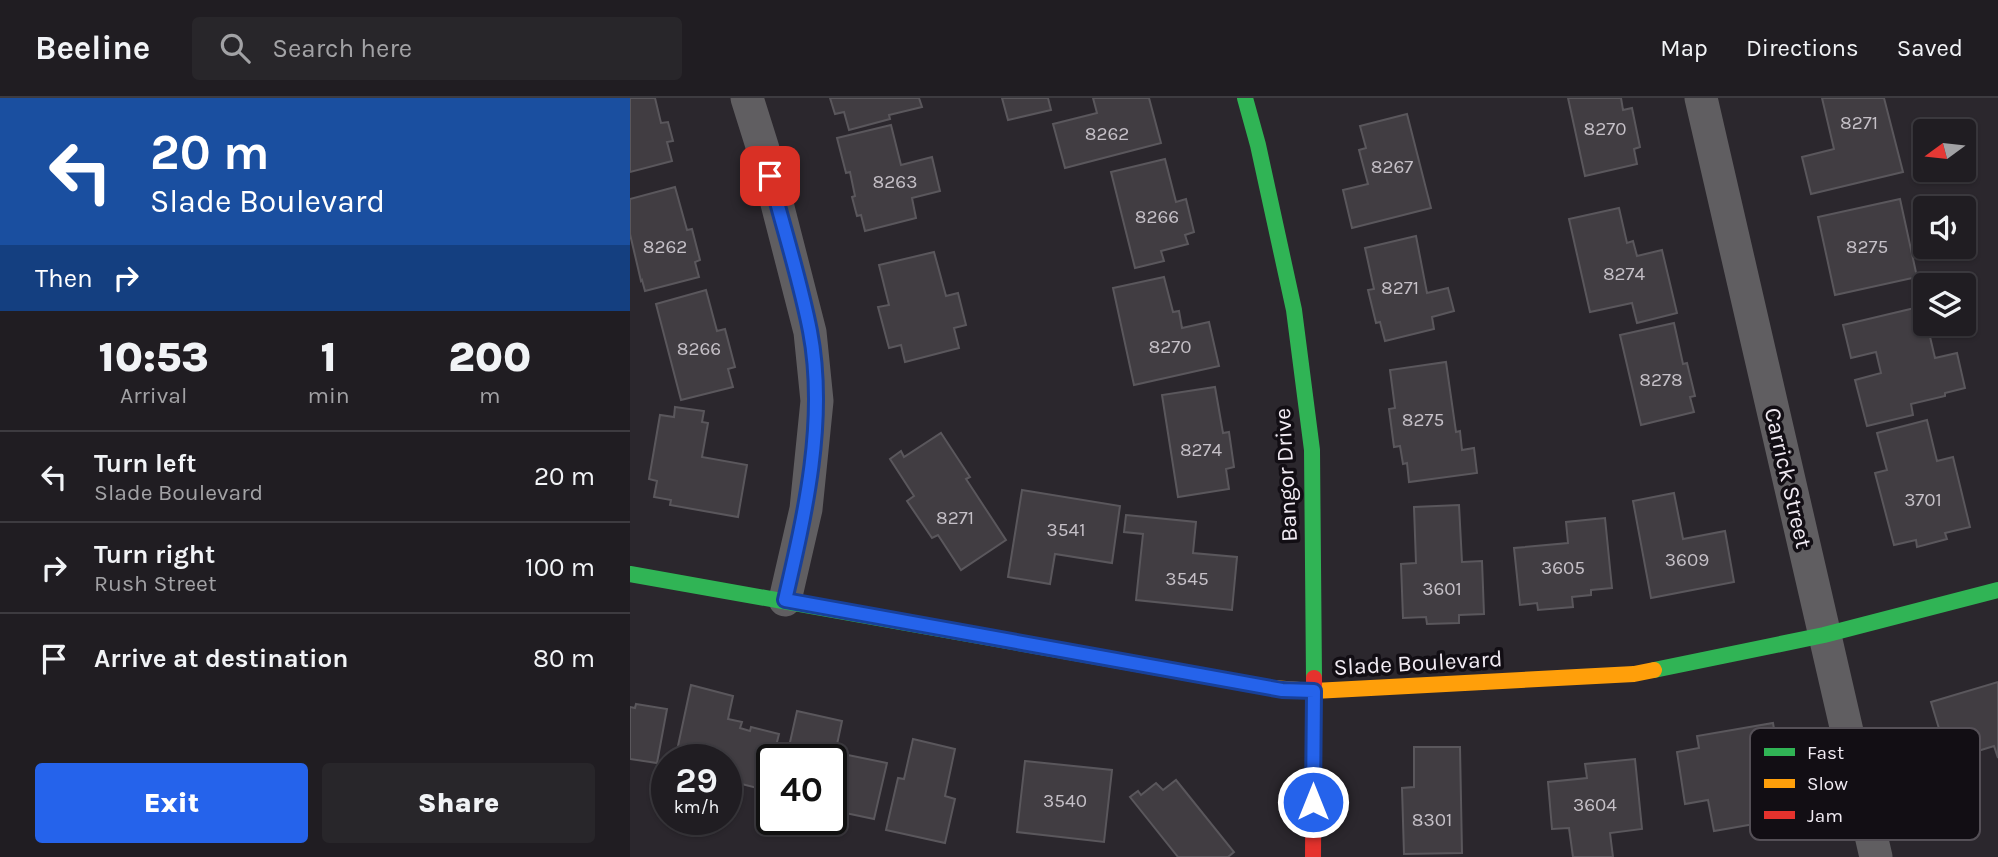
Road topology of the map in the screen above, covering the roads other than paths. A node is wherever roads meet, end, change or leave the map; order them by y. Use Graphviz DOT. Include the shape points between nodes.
graph roads {
  1 [pos="747,98"];
  2 [pos="1245,98"];
  3 [pos="1701,98"];
  4 [pos="630,574"];
  5 [pos="1998,590"];
  6 [pos="785,600"];
  7 [pos="1824,635"];
  8 [pos="1314,691"];
  9 [pos="1846,728"];
  10 [pos="1313,857"];
  1 -- 6 [label="street" via="810,332 817,401 806,509"];
  2 -- 8 [label="street, Bangor Drive" via="1294,310 1312,450"];
  3 -- 7 [label="street, Carrick Street"];
  4 -- 6 [label="street, Slade Boulevard"];
  5 -- 7 [label="street, Slade Boulevard"];
  6 -- 8 [label="street, Slade Boulevard" via="1269,687"];
  7 -- 8 [label="street, Slade Boulevard" via="1634,674"];
  7 -- 9 [label="street, Carrick Street"];
  8 -- 10 [label="street, Bangor Drive"];
}
